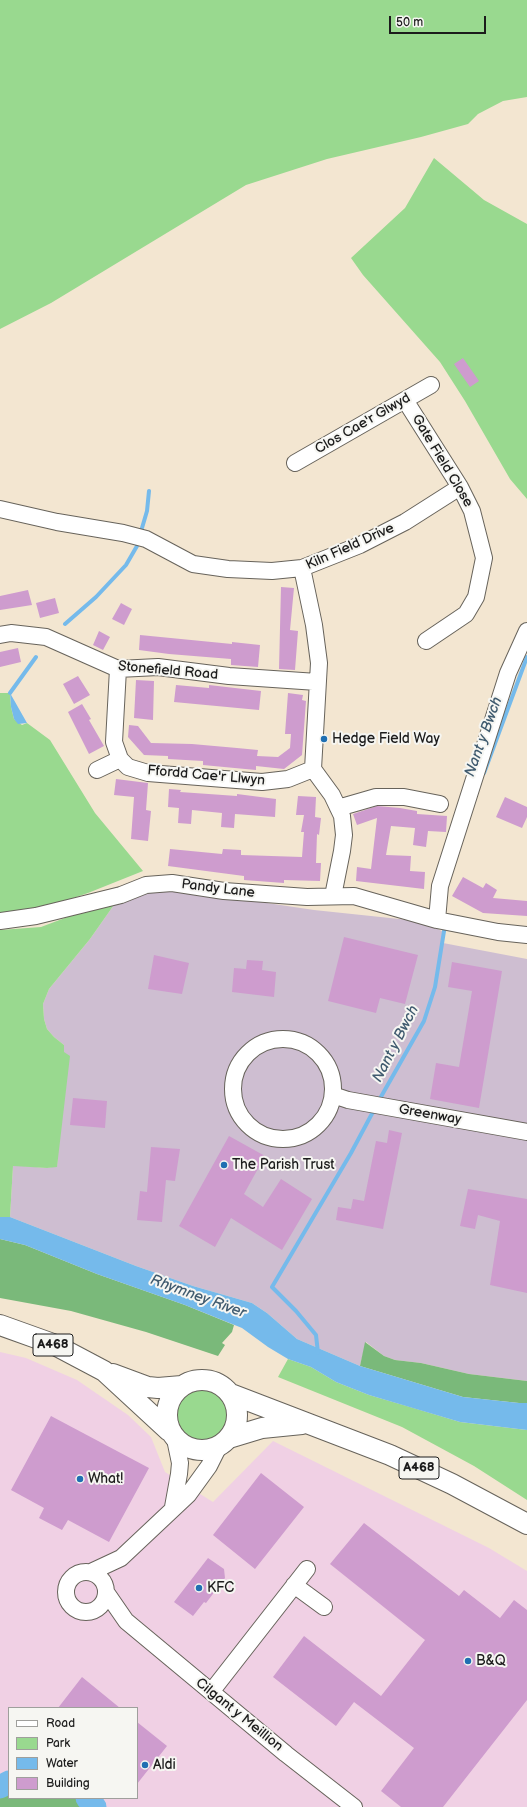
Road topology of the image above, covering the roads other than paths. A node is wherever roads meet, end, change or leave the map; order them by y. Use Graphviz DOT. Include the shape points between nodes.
graph roads {
  1 [pos="431,386"];
  2 [pos="405,400"];
  3 [pos="295,463"];
  4 [pos="460,487"];
  5 [pos="0,509"];
  6 [pos="302,568"];
  7 [pos="527,631"];
  8 [pos="0,635"];
  9 [pos="426,642"];
  10 [pos="118,669"];
  11 [pos="317,682"];
  12 [pos="120,759"];
  13 [pos="313,769"];
  14 [pos="97,770"];
  15 [pos="440,804"];
  16 [pos="338,808"];
  17 [pos="333,896"];
  18 [pos="437,920"];
  19 [pos="0,921"];
  20 [pos="527,935"];
  21 [pos="333,1095"];
  22 [pos="527,1132"];
  23 [pos="0,1325"];
  24 [pos="104,1371"];
  25 [pos="182,1386"];
  26 [pos="231,1394"];
  27 [pos="306,1423"];
  28 [pos="172,1435"];
  29 [pos="224,1442"];
  30 [pos="174,1507"];
  31 [pos="527,1524"];
  32 [pos="121,1558"];
  33 [pos="307,1569"];
  34 [pos="91,1572"];
  35 [pos="294,1585"];
  36 [pos="106,1590"];
  37 [pos="324,1608"];
  38 [pos="93,1610"];
  39 [pos="126,1621"];
  40 [pos="211,1692"];
  41 [pos="354,1807"];
  1 -- 2 [label="street, Clos Cae'r Glwyd"];
  2 -- 3 [label="street, Clos Cae'r Glwyd"];
  2 -- 4 [label="street, Gate Field Close"];
  4 -- 6 [label="street, Kiln Field Drive" via="399,526 360,546"];
  4 -- 9 [label="street, Gate Field Close" via="472,511 484,558 476,597 466,614"];
  5 -- 6 [label="street, Kiln Field Drive" via="146,539 193,564 228,570 272,571"];
  6 -- 11 [label="street" via="314,625"];
  7 -- 18 [label="street" via="508,673 440,886"];
  8 -- 10 [label="street, Stonefield Road" via="46,637"];
  10 -- 11 [label="street, Stonefield Road" via="158,667 229,676"];
  10 -- 12 [label="street" via="114,742"];
  11 -- 13 [label="street"];
  12 -- 13 [label="street, Ffordd Cae'r Llwyn" via="128,767 148,772 262,782 288,779"];
  12 -- 14 [label="street"];
  13 -- 16 [label="street"];
  15 -- 16 [label="street" via="404,797 376,797"];
  16 -- 17 [label="street" via="342,816 344,835"];
  17 -- 18 [label="street, Pandy Lane" via="354,896"];
  17 -- 19 [label="street, Pandy Lane" via="224,892 172,883 146,885 122,895 36,916"];
  18 -- 20 [label="street, Pandy Lane"];
  21 -- 21 [label="street" via="332,1079 327,1064 317,1052 304,1043 289,1039 273,1040 258,1045 245,1055 232,1084 233,1099 239,1114 249,1126 262,1135 277,1139 293,1138 308,1133 320,1123"];
  21 -- 22 [label="street, Greenway" via="348,1100"];
  23 -- 24 [label="main road, A468" via="59,1347"];
  24 -- 25 [label="main road, A468" via="148,1387"];
  24 -- 28 [label="main road, A468"];
  25 -- 26 [label="main road" via="191,1381 208,1380 223,1386"];
  25 -- 28 [label="main road" via="174,1392 166,1411 166,1421"];
  26 -- 27 [label="main road, A468"];
  26 -- 29 [label="main road" via="237,1416 235,1428"];
  27 -- 29 [label="main road, A468" via="262,1428"];
  27 -- 31 [label="main road, A468" via="420,1468"];
  28 -- 29 [label="main road" via="184,1447 196,1450 208,1450"];
  28 -- 30 [label="street" via="180,1464"];
  29 -- 30 [label="street" via="195,1487"];
  30 -- 32 [label="street"];
  32 -- 34 [label="street"];
  32 -- 36 [label="street"];
  33 -- 35 [label="street"];
  34 -- 36 [label="street" via="101,1578"];
  34 -- 38 [label="street" via="79,1572 73,1576 65,1592 66,1598 74,1608 80,1611"];
  35 -- 37 [label="street"];
  35 -- 40 [label="street"];
  36 -- 38 [label="street" via="102,1603"];
  36 -- 39 [label="street, Cilgant y Meillion"];
  38 -- 39 [label="street, Cilgant y Meillion"];
  39 -- 40 [label="street, Cilgant y Meillion"];
  40 -- 41 [label="street, Cilgant y Meillion"];
}
